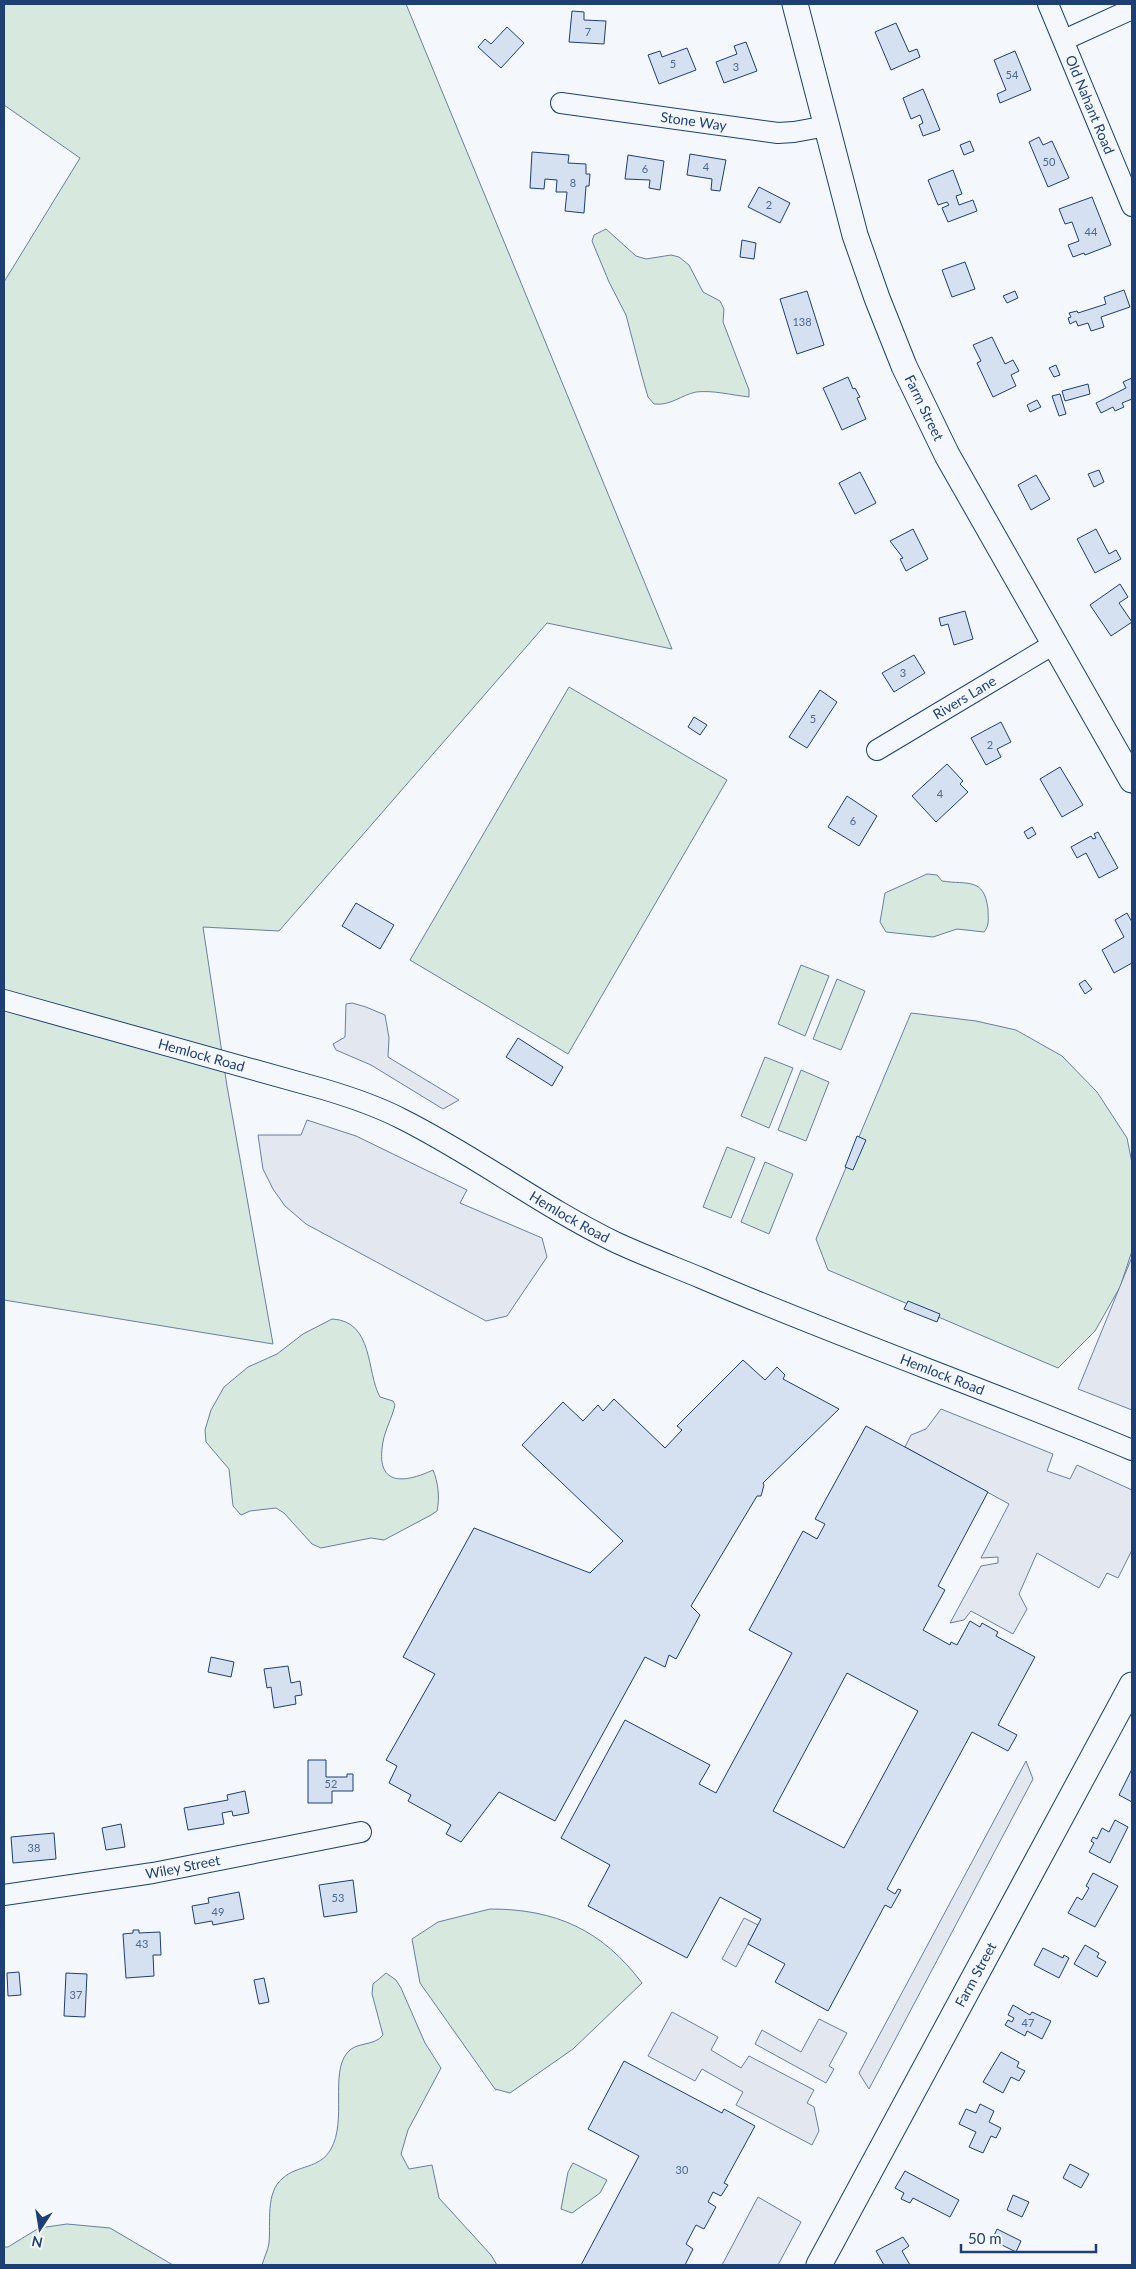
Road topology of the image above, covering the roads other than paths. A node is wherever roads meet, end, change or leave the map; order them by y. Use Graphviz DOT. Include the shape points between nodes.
graph roads {
  1 [pos="794,4"];
  2 [pos="1048,4"];
  3 [pos="1132,9"];
  4 [pos="1064,40"];
  5 [pos="561,103"];
  6 [pos="827,126"];
  7 [pos="1132,206"];
  8 [pos="1054,644"];
  9 [pos="876,750"];
  10 [pos="1132,780"];
  11 [pos="4,1000"];
  12 [pos="1132,1450"];
  13 [pos="1132,1685"];
  14 [pos="361,1832"];
  15 [pos="4,1895"];
  16 [pos="819,2265"];
  1 -- 6 [label="main road, Farm Street"];
  2 -- 4 [label="street, Old Nahant Road"];
  3 -- 4 [label="street"];
  4 -- 7 [label="street, Old Nahant Road"];
  5 -- 6 [label="street, Stone Way" via="778,133"];
  6 -- 8 [label="main road, Farm Street" via="856,235 904,366 947,455"];
  8 -- 9 [label="street, Rivers Lane"];
  8 -- 10 [label="main road, Farm Street"];
  11 -- 12 [label="street, Hemlock Road" via="294,1080 368,1104 424,1130 538,1200 615,1242 832,1333"];
  13 -- 16 [label="main road, Farm Street"];
  14 -- 15 [label="street, Wiley Street" via="153,1873"];
}
